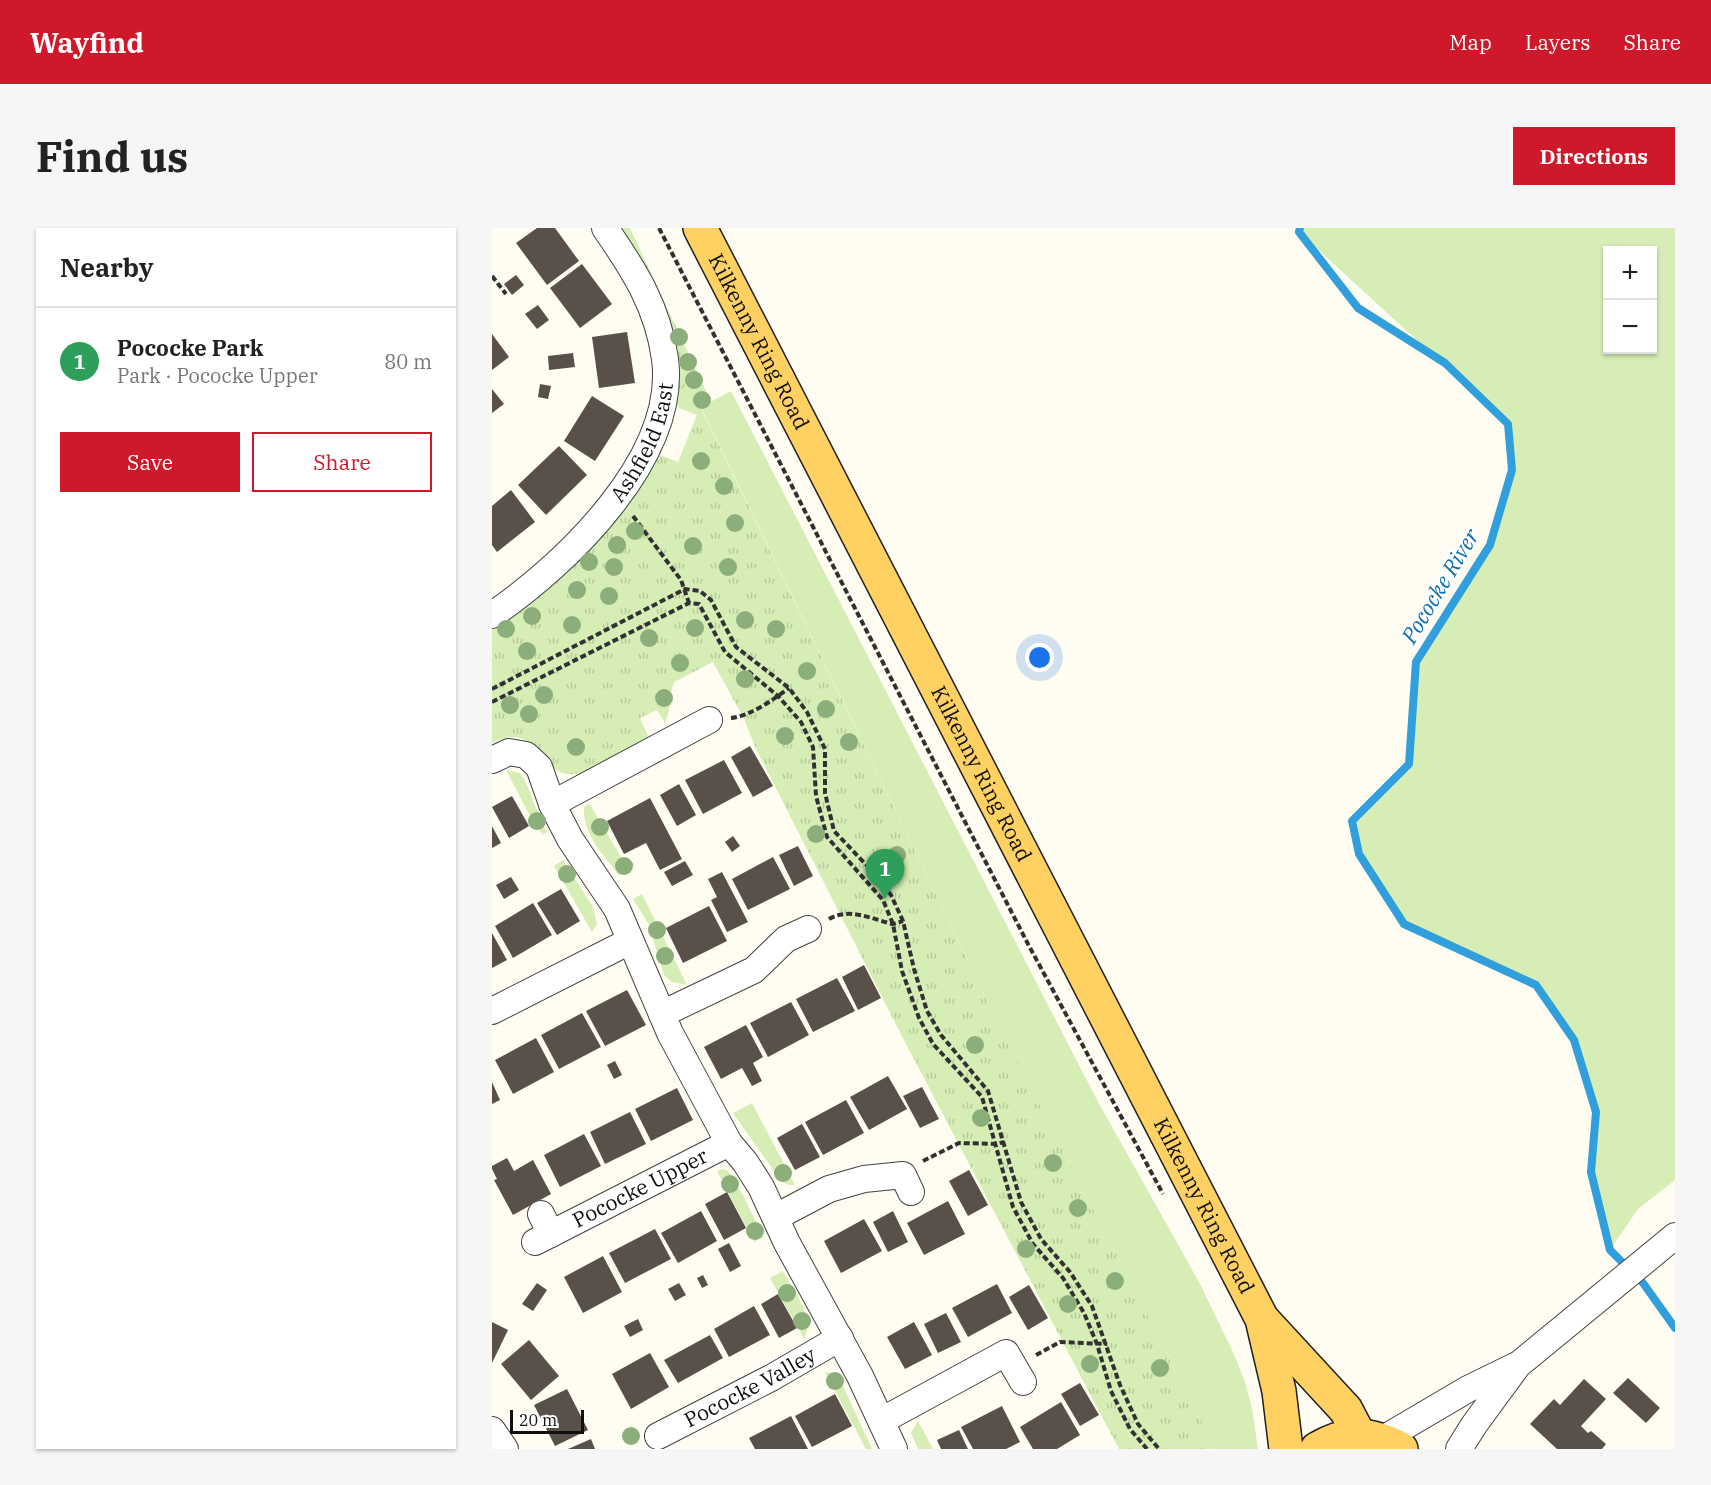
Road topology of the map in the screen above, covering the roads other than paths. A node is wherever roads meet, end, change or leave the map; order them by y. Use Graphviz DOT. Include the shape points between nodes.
graph roads {
  1 [pos="605,228"];
  2 [pos="700,228"];
  3 [pos="492,615"];
  4 [pos="709,720"];
  5 [pos="492,760"];
  6 [pos="552,804"];
  7 [pos="815,926"];
  8 [pos="630,941"];
  9 [pos="492,1011"];
  10 [pos="662,1014"];
  11 [pos="729,1143"];
  12 [pos="911,1192"];
  13 [pos="776,1217"];
  14 [pos="542,1230"];
  15 [pos="1675,1236"];
  16 [pos="1262,1319"];
  17 [pos="840,1338"];
  18 [pos="1518,1365"];
  19 [pos="1023,1382"];
  20 [pos="881,1421"];
  21 [pos="492,1430"];
  22 [pos="658,1436"];
  23 [pos="1381,1441"];
  24 [pos="505,1449"];
  25 [pos="894,1449"];
  26 [pos="1286,1449"];
  27 [pos="1317,1449"];
  28 [pos="1459,1449"];
  1 -- 3 [label="street, Ashfield East" via="636,274 659,329 666,385 662,409 651,443 607,510 561,560"];
  2 -- 16 [label="main road, Kilkenny Ring Road"];
  4 -- 6 [label="street"];
  5 -- 6 [label="street, Pococke Upper" via="509,752 526,755 539,766"];
  6 -- 8 [label="street, Pococke Upper" via="570,839 617,909"];
  7 -- 10 [label="street" via="786,939 754,970"];
  8 -- 9 [label="street"];
  8 -- 10 [label="street, Pococke Upper"];
  10 -- 11 [label="street, Pococke Upper"];
  11 -- 13 [label="street, Pococke Upper" via="761,1187"];
  11 -- 14 [label="street, Pococke Upper"];
  12 -- 13 [label="street" via="903,1175 864,1179 829,1189"];
  13 -- 17 [label="street, Pococke Valley"];
  15 -- 18 [label="street"];
  16 -- 23 [label="main road, Kilkenny Ring Road" via="1346,1410"];
  16 -- 26 [label="main road, Kilkenny Ring Road" via="1279,1392"];
  17 -- 20 [label="street, Pococke Valley"];
  17 -- 22 [label="street, Pococke Valley"];
  18 -- 23 [label="street" via="1468,1389"];
  18 -- 28 [label="street"];
  19 -- 20 [label="street" via="1006,1353"];
  20 -- 25 [label="street, Pococke Valley"];
  21 -- 24 [label="street"];
  23 -- 27 [label="main road" via="1330,1441"];
}
